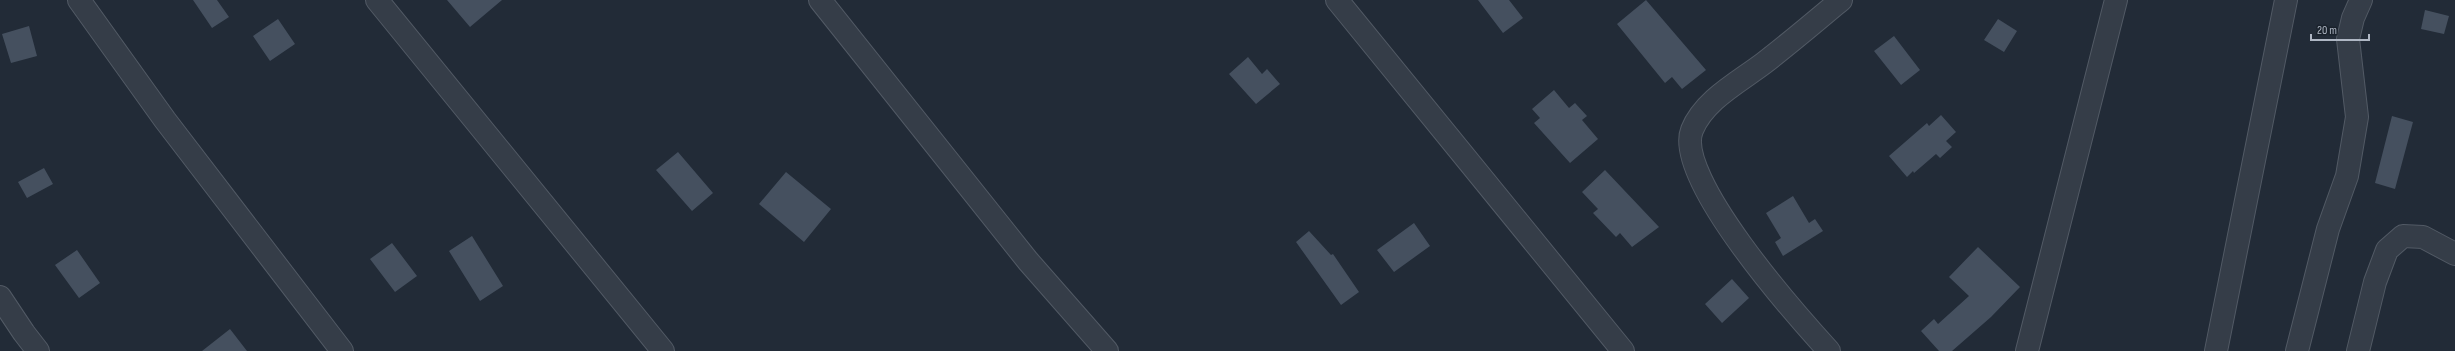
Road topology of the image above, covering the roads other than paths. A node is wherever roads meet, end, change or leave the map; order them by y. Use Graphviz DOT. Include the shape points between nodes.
graph roads {
  1 [pos="79,0"];
  2 [pos="377,0"];
  3 [pos="820,0"];
  4 [pos="1337,0"];
  5 [pos="1841,0"];
  6 [pos="2116,0"];
  7 [pos="2286,0"];
  8 [pos="2361,0"];
  9 [pos="2455,254"];
  10 [pos="0,297"];
  11 [pos="38,351"];
  12 [pos="342,351"];
  13 [pos="663,351"];
  14 [pos="1107,351"];
  15 [pos="1623,351"];
  16 [pos="1830,351"];
  17 [pos="2027,351"];
  18 [pos="2216,351"];
  19 [pos="2297,351"];
  20 [pos="2358,351"];
  1 -- 12 [label="street" via="165,120"];
  2 -- 13 [label="street"];
  3 -- 14 [label="street" via="1028,262"];
  4 -- 15 [label="street"];
  5 -- 16 [label="street" via="1731,86 1707,108 1692,131 1692,160 1711,198 1763,275"];
  6 -- 17 [label="street"];
  7 -- 18 [label="street"];
  8 -- 19 [label="street" via="2352,18 2348,39 2357,117 2347,176 2328,229"];
  9 -- 20 [label="street" via="2423,237 2402,236 2387,250 2374,282"];
  10 -- 11 [label="street"];
}
